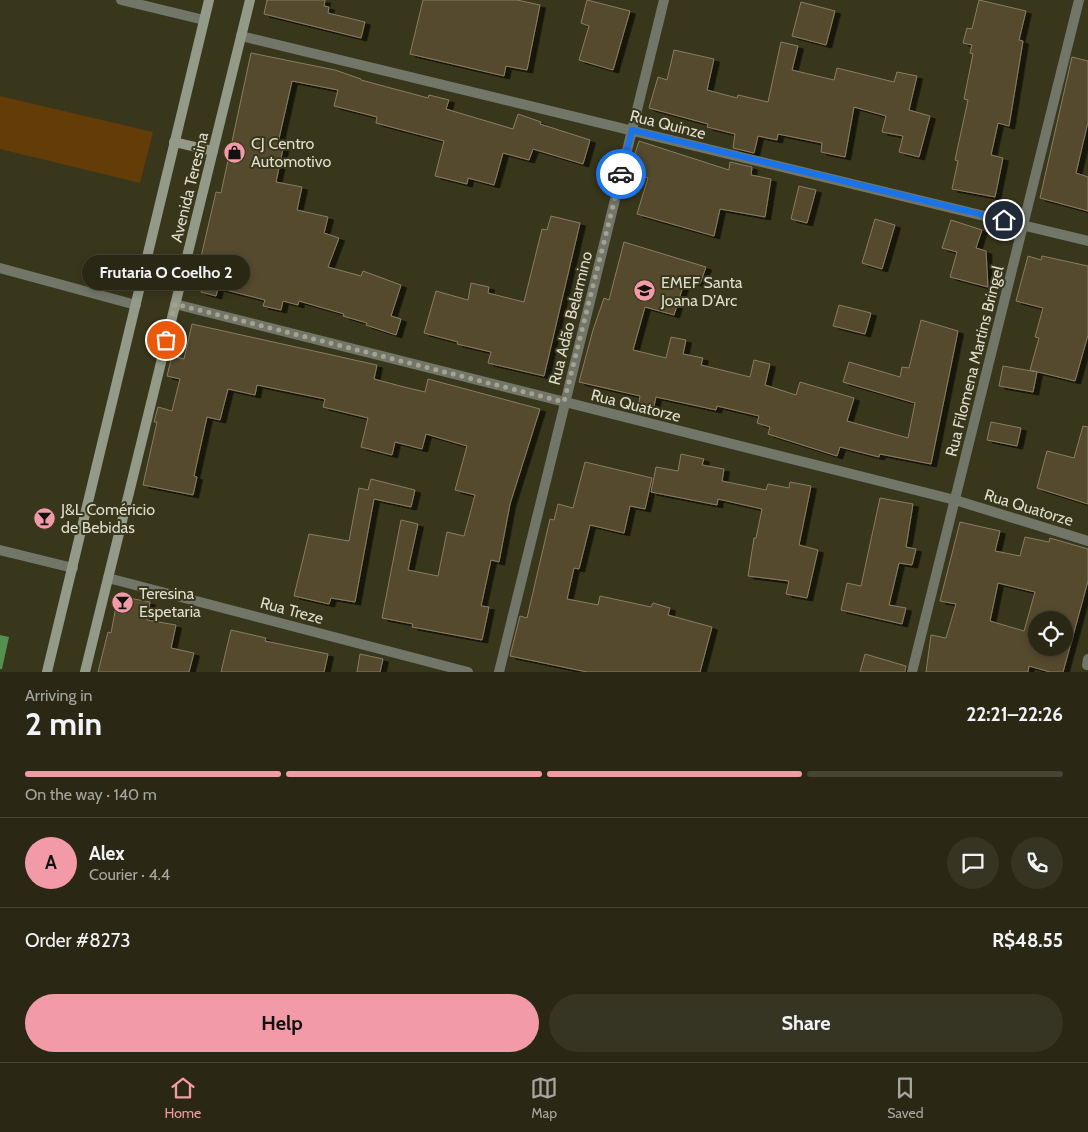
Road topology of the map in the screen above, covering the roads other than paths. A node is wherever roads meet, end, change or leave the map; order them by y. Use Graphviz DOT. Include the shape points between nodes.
graph roads {
  1 [pos="121,0"];
  2 [pos="209,0"];
  3 [pos="250,0"];
  4 [pos="664,0"];
  5 [pos="1079,0"];
  6 [pos="204,20"];
  7 [pos="242,36"];
  8 [pos="632,130"];
  9 [pos="174,142"];
  10 [pos="213,151"];
  11 [pos="1023,225"];
  12 [pos="1088,241"];
  13 [pos="0,268"];
  14 [pos="175,304"];
  15 [pos="136,305"];
  16 [pos="564,402"];
  17 [pos="955,500"];
  18 [pos="1088,541"];
  19 [pos="0,550"];
  20 [pos="73,568"];
  21 [pos="108,578"];
  22 [pos="48,672"];
  23 [pos="85,672"];
  24 [pos="468,672"];
  25 [pos="498,672"];
  26 [pos="912,672"];
  1 -- 6 [label="street"];
  2 -- 6 [label="main road, Avenida Teresina"];
  3 -- 7 [label="main road, Avenida Teresina"];
  4 -- 8 [label="street, Rua Adão Belarmino"];
  5 -- 11 [label="street, Rua Filomena Martins Bringel"];
  6 -- 9 [label="main road, Avenida Teresina"];
  7 -- 8 [label="street, Rua Quinze"];
  7 -- 10 [label="main road, Avenida Teresina"];
  8 -- 11 [label="street, Rua Quinze"];
  8 -- 16 [label="street, Rua Adão Belarmino"];
  9 -- 10 [label="main road"];
  9 -- 15 [label="main road, Avenida Teresina"];
  10 -- 14 [label="main road, Avenida Teresina"];
  11 -- 12 [label="street, Rua Quinze"];
  11 -- 17 [label="street, Rua Filomena Martins Bringel"];
  13 -- 15 [label="street"];
  14 -- 16 [label="street, Rua Quatorze"];
  14 -- 21 [label="main road, Avenida Teresina"];
  15 -- 20 [label="main road, Avenida Teresina"];
  16 -- 17 [label="street, Rua Quatorze"];
  16 -- 25 [label="street, Rua Adão Belarmino"];
  17 -- 18 [label="street, Rua Quatorze"];
  17 -- 26 [label="street, Rua Filomena Martins Bringel"];
  19 -- 20 [label="street"];
  20 -- 22 [label="main road, Avenida Teresina"];
  21 -- 23 [label="main road, Avenida Teresina"];
  21 -- 24 [label="street, Rua Treze"];
}
